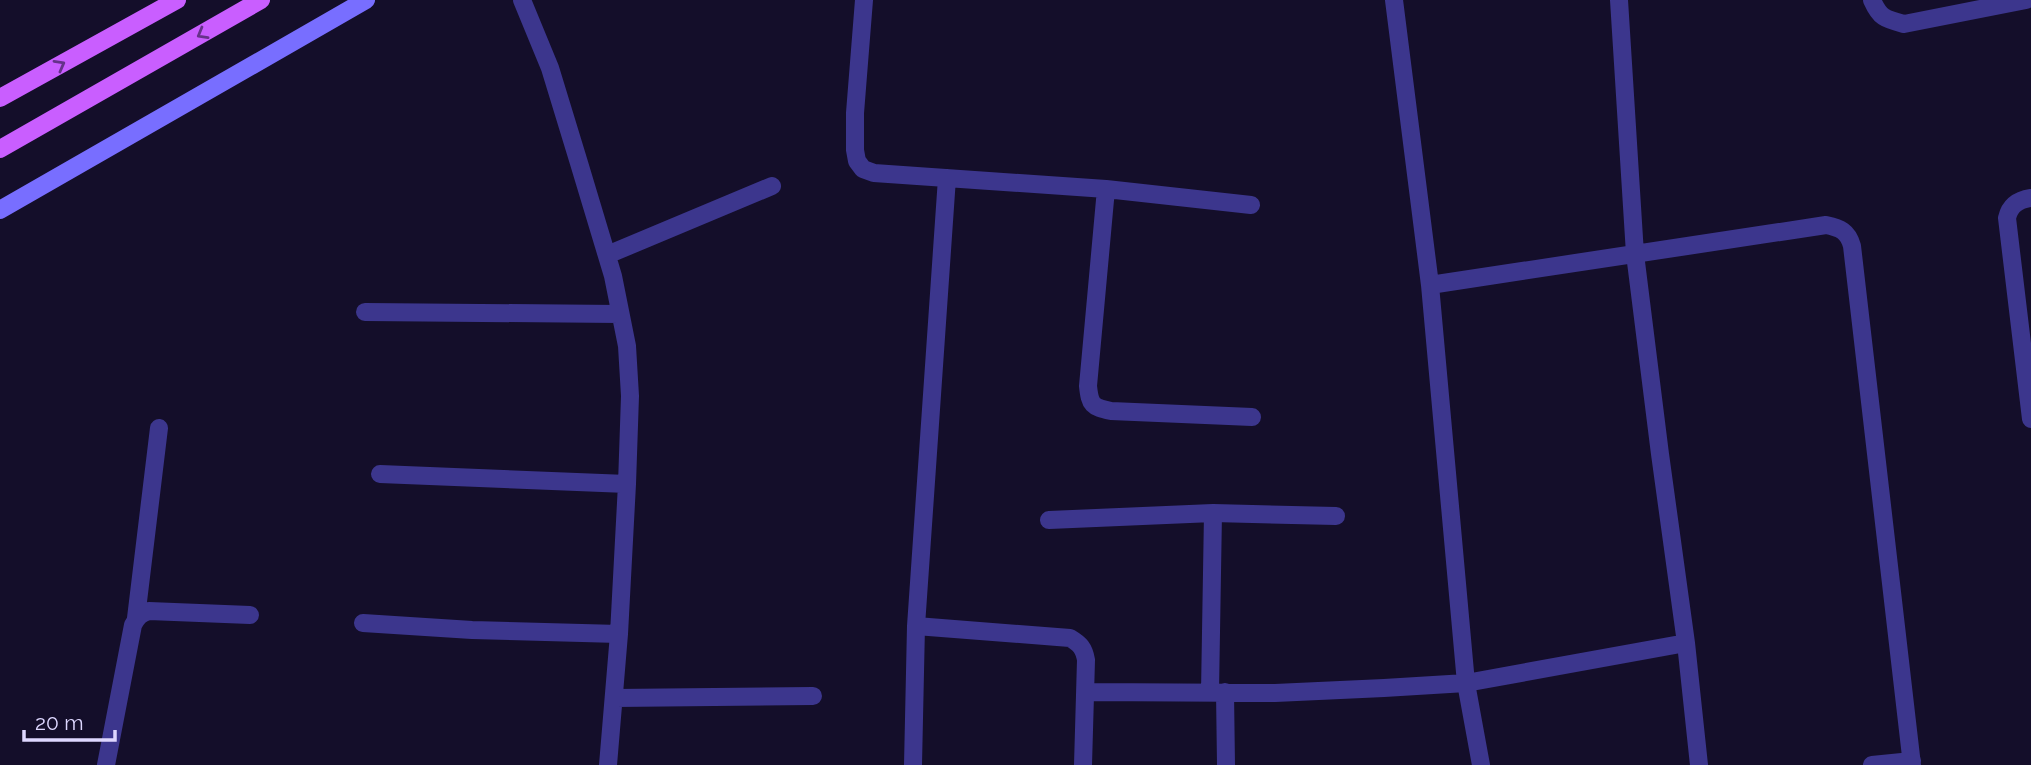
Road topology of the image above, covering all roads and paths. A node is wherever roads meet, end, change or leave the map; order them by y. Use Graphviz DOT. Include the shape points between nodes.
graph roads {
  1 [pos="177,0"];
  2 [pos="261,0"];
  3 [pos="366,0"];
  4 [pos="522,0"];
  5 [pos="864,0"];
  6 [pos="1394,0"];
  7 [pos="1619,0"];
  8 [pos="1872,0"];
  9 [pos="2026,0"];
  10 [pos="0,98"];
  11 [pos="0,149"];
  12 [pos="947,178"];
  13 [pos="772,186"];
  14 [pos="1106,189"];
  15 [pos="2031,198"];
  16 [pos="1251,205"];
  17 [pos="0,210"];
  18 [pos="1635,254"];
  19 [pos="607,255"];
  20 [pos="1430,285"];
  21 [pos="365,312"];
  22 [pos="620,314"];
  23 [pos="1252,417"];
  24 [pos="2031,419"];
  25 [pos="159,428"];
  26 [pos="380,474"];
  27 [pos="627,484"];
  28 [pos="1213,513"];
  29 [pos="1336,516"];
  30 [pos="1049,520"];
  31 [pos="250,615"];
  32 [pos="136,618"];
  33 [pos="363,623"];
  34 [pos="916,626"];
  35 [pos="619,634"];
  36 [pos="1686,643"];
  37 [pos="1466,682"];
  38 [pos="1086,692"];
  39 [pos="1218,692"];
  40 [pos="813,696"];
  41 [pos="615,698"];
  42 [pos="1912,763"];
  43 [pos="106,765"];
  44 [pos="608,765"];
  45 [pos="913,765"];
  46 [pos="1083,765"];
  47 [pos="1226,765"];
  48 [pos="1481,765"];
  49 [pos="1696,765"];
  50 [pos="1872,765"];
  10 -- 1 [label="main road, one-way"];
  2 -- 11 [label="main road, one-way"];
  3 -- 17 [label="main road"];
  4 -- 19 [label="street" via="550,68"];
  5 -- 12 [label="street" via="855,113 857,161 874,173"];
  6 -- 20 [label="street"];
  7 -- 18 [label="street"];
  8 -- 9 [label="street" via="1878,13 1904,24"];
  12 -- 14 [label="street"];
  12 -- 34 [label="street"];
  13 -- 19 [label="street"];
  14 -- 16 [label="street"];
  14 -- 23 [label="street" via="1087,386 1090,401 1096,408 1111,411"];
  15 -- 24 [label="street" via="2013,205 2007,218"];
  18 -- 20 [label="street"];
  18 -- 36 [label="street"];
  18 -- 42 [label="street" via="1826,225 1843,230 1850,238"];
  19 -- 22 [label="street"];
  20 -- 37 [label="street"];
  21 -- 22 [label="street"];
  22 -- 27 [label="street" via="630,396"];
  25 -- 32 [label="street"];
  26 -- 27 [label="street"];
  27 -- 35 [label="street"];
  28 -- 29 [label="street"];
  28 -- 30 [label="street"];
  28 -- 39 [label="street"];
  31 -- 32 [label="street" via="149,611"];
  32 -- 43 [label="street"];
  33 -- 35 [label="street"];
  34 -- 38 [label="street" via="1070,638 1084,649"];
  34 -- 45 [label="street"];
  35 -- 41 [label="street"];
  36 -- 37 [label="street"];
  36 -- 49 [label="street"];
  37 -- 39 [label="street" via="1330,691"];
  37 -- 48 [label="street"];
  38 -- 39 [label="street"];
  38 -- 46 [label="street"];
  39 -- 47 [label="street"];
  40 -- 41 [label="street"];
  41 -- 44 [label="street"];
  42 -- 50 [label="street"];
}
